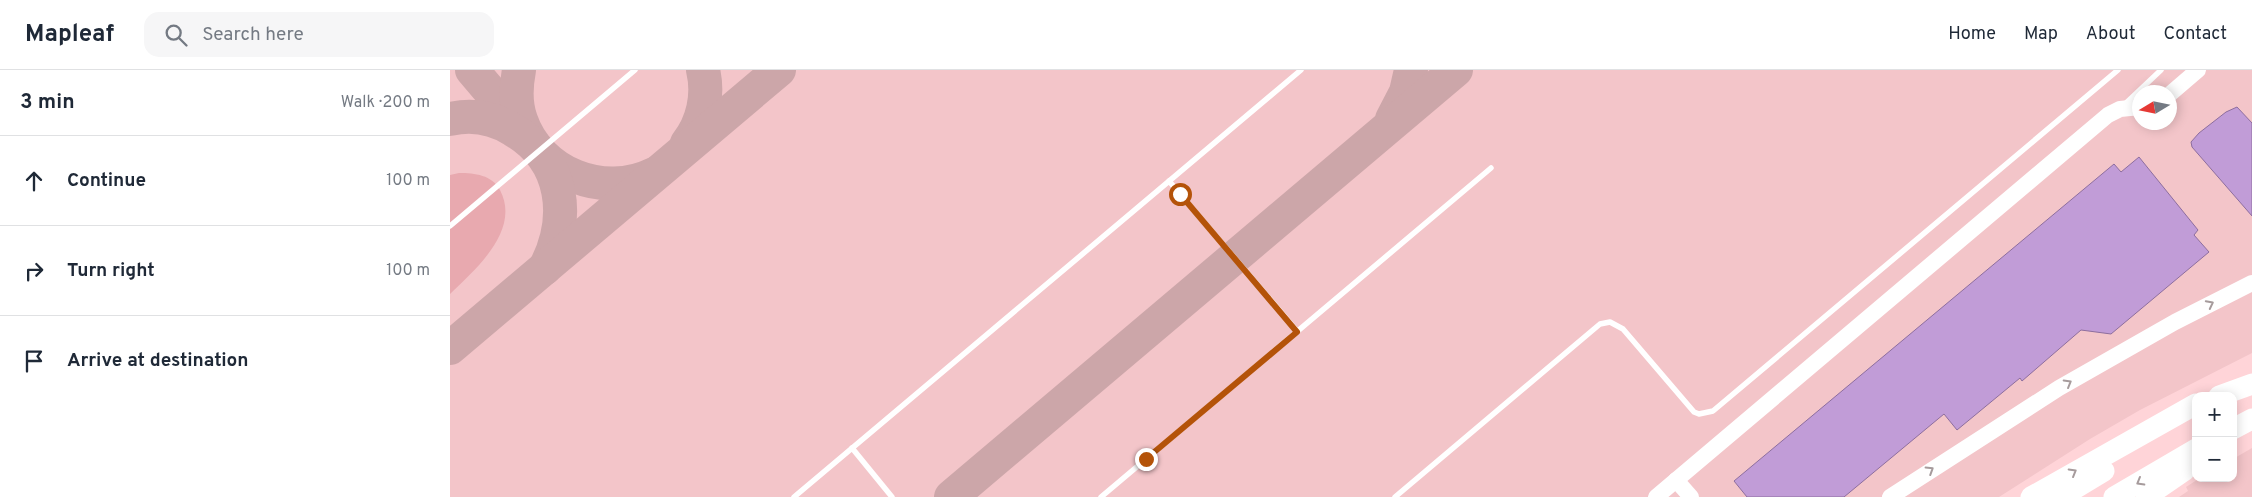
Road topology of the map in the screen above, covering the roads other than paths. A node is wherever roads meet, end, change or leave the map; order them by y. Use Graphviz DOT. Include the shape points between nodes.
graph roads {
  1 [pos="635,70"];
  2 [pos="1301,70"];
  3 [pos="2118,70"];
  4 [pos="2161,70"];
  5 [pos="2198,70"];
  6 [pos="2177,88"];
  7 [pos="2132,108"];
  8 [pos="2120,109"];
  9 [pos="1492,168"];
  10 [pos="1169,181"];
  11 [pos="450,226"];
  12 [pos="2252,282"];
  13 [pos="1297,332"];
  14 [pos="2252,384"];
  15 [pos="2252,389"];
  16 [pos="2230,392"];
  17 [pos="2237,396"];
  18 [pos="2192,406"];
  19 [pos="2192,420"];
  20 [pos="852,448"];
  21 [pos="2192,451"];
  22 [pos="2192,465"];
  23 [pos="1676,480"];
  24 [pos="794,497"];
  25 [pos="892,497"];
  26 [pos="1101,497"];
  27 [pos="1395,497"];
  28 [pos="1656,497"];
  29 [pos="1691,497"];
  30 [pos="1890,497"];
  31 [pos="2031,497"];
  32 [pos="2061,497"];
  33 [pos="2114,497"];
  34 [pos="2146,497"];
  1 -- 11 [label="lane"];
  2 -- 10 [label="lane"];
  3 -- 27 [label="lane" via="1713,411 1694,412 1623,329 1610,322 1600,324"];
  4 -- 8 [label="lane"];
  5 -- 6 [label="street"];
  7 -- 8 [label="street"];
  8 -- 23 [label="street" via="2108,115"];
  9 -- 13 [label="lane"];
  10 -- 13 [label="lane"];
  10 -- 20 [label="lane"];
  30 -- 12 [label="street, one-way" via="2058,388"];
  13 -- 26 [label="lane"];
  14 -- 16 [label="highway"];
  15 -- 17 [label="highway"];
  31 -- 18 [label="highway, one-way"];
  19 -- 32 [label="highway"];
  20 -- 24 [label="lane"];
  20 -- 25 [label="lane"];
  21 -- 33 [label="highway, one-way"];
  22 -- 34 [label="highway"];
  23 -- 28 [label="street"];
  23 -- 29 [label="street"];
}
